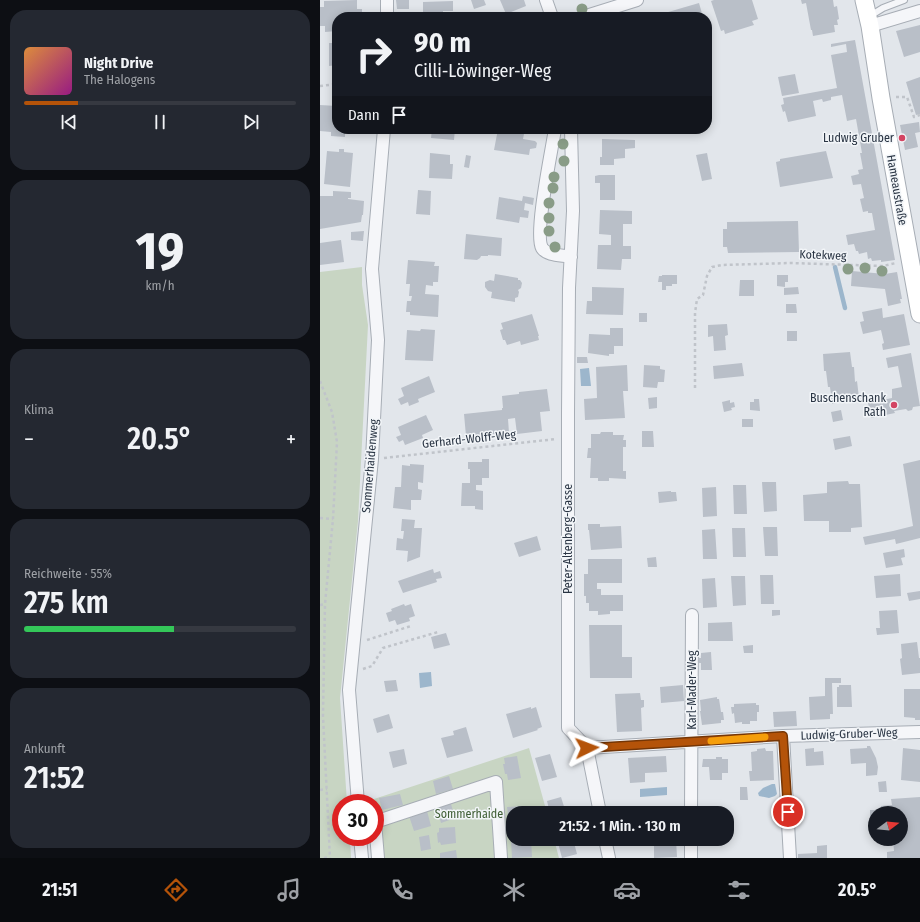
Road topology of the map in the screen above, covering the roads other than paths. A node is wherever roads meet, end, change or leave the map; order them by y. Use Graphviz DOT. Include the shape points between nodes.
graph roads {
  1 [pos="387,0"];
  2 [pos="546,0"];
  3 [pos="637,0"];
  4 [pos="864,0"];
  5 [pos="904,0"];
  6 [pos="920,11"];
  7 [pos="387,12"];
  8 [pos="550,12"];
  9 [pos="599,12"];
  10 [pos="869,22"];
  11 [pos="384,134"];
  12 [pos="554,134"];
  13 [pos="571,134"];
  14 [pos="571,257"];
  15 [pos="920,314"];
  16 [pos="692,615"];
  17 [pos="920,732"];
  18 [pos="783,736"];
  19 [pos="692,742"];
  20 [pos="587,748"];
  21 [pos="357,794"];
  22 [pos="599,806"];
  23 [pos="691,806"];
  24 [pos="384,819"];
  25 [pos="361,846"];
  26 [pos="377,846"];
  27 [pos="606,846"];
  28 [pos="691,846"];
  29 [pos="362,858"];
  30 [pos="378,858"];
  31 [pos="500,858"];
  32 [pos="609,858"];
  33 [pos="691,858"];
  34 [pos="790,858"];
  1 -- 7 [label="street"];
  2 -- 8 [label="street"];
  3 -- 9 [label="street"];
  4 -- 10 [label="main road, Hameaustraße"];
  5 -- 10 [label="lane" via="883,8"];
  6 -- 10 [label="street"];
  10 -- 15 [label="main road, Hameaustraße"];
  11 -- 21 [label="street, Sommerhaidenweg" via="372,269 378,340 372,459 349,690"];
  12 -- 14 [label="street" via="540,239 542,248 547,253"];
  13 -- 14 [label="street, Peter-Altenberg-Gasse"];
  14 -- 20 [label="street, Peter-Altenberg-Gasse" via="568,728"];
  16 -- 19 [label="street, Karl-Mader-Weg"];
  17 -- 18 [label="street, Ludwig-Gruber-Weg"];
  18 -- 19 [label="street, Ludwig-Gruber-Weg"];
  18 -- 34 [label="street"];
  19 -- 20 [label="street, Ludwig-Gruber-Weg"];
  19 -- 23 [label="street, Karl-Mader-Weg"];
  20 -- 22 [label="street"];
  24 -- 31 [label="street" via="496,782"];
  25 -- 29 [label="street"];
  26 -- 30 [label="street"];
  27 -- 32 [label="street"];
  28 -- 33 [label="street"];
}
